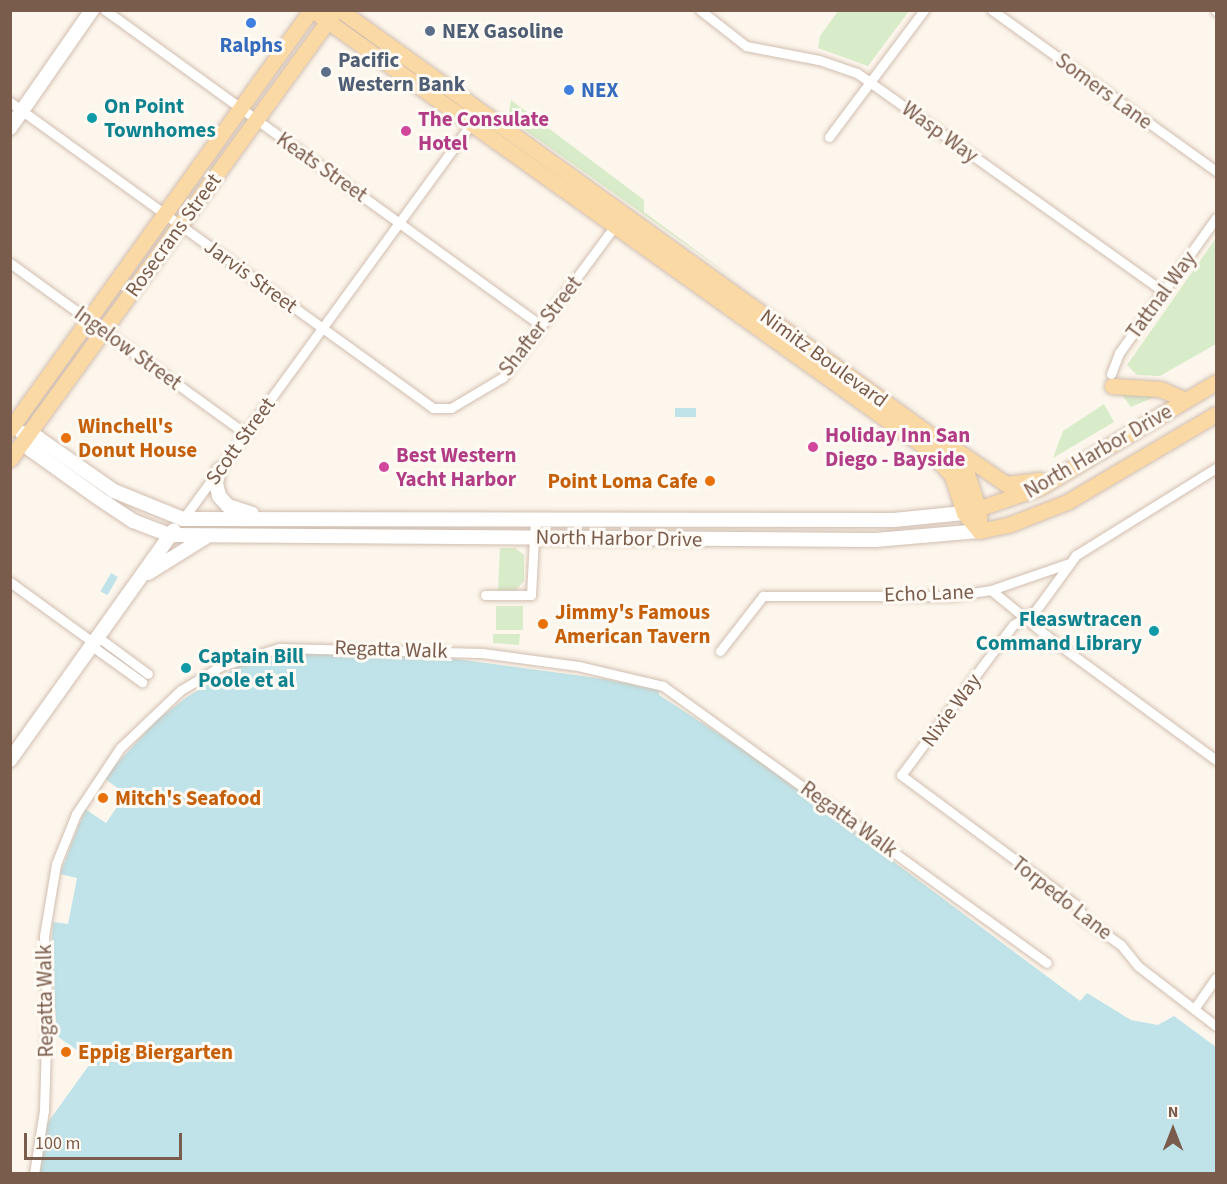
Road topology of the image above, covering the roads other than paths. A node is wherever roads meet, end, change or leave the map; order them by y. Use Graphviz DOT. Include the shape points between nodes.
graph roads {
  1 [pos="92,10"];
  2 [pos="105,10"];
  3 [pos="311,10"];
  4 [pos="700,10"];
  5 [pos="924,10"];
  6 [pos="992,10"];
  7 [pos="334,14"];
  8 [pos="870,81"];
  9 [pos="10,102"];
  10 [pos="241,109"];
  11 [pos="23,111"];
  12 [pos="256,120"];
  13 [pos="472,123"];
  14 [pos="10,128"];
  15 [pos="829,137"];
  16 [pos="1216,171"];
  17 [pos="165,214"];
  18 [pos="624,214"];
  19 [pos="1216,218"];
  20 [pos="399,222"];
  21 [pos="181,225"];
  22 [pos="614,227"];
  23 [pos="10,263"];
  24 [pos="1164,292"];
  25 [pos="90,320"];
  26 [pos="539,324"];
  27 [pos="323,328"];
  28 [pos="104,330"];
  29 [pos="1112,380"];
  30 [pos="1216,382"];
  31 [pos="1186,400"];
  32 [pos="433,408"];
  33 [pos="1216,414"];
  34 [pos="11,427"];
  35 [pos="925,430"];
  36 [pos="245,433"];
  37 [pos="27,437"];
  38 [pos="10,459"];
  39 [pos="1216,468"];
  40 [pos="219,470"];
  41 [pos="1064,473"];
  42 [pos="972,511"];
  43 [pos="269,517"];
  44 [pos="535,518"];
  45 [pos="183,519"];
  46 [pos="979,531"];
  47 [pos="170,535"];
  48 [pos="209,536"];
  49 [pos="533,537"];
  50 [pos="1073,559"];
  51 [pos="10,582"];
  52 [pos="134,587"];
  53 [pos="991,590"];
  54 [pos="485,595"];
  55 [pos="1024,618"];
  56 [pos="95,642"];
  57 [pos="720,651"];
  58 [pos="145,678"];
  59 [pos="15,745"];
  60 [pos="10,760"];
  61 [pos="1216,760"];
  62 [pos="901,776"];
  63 [pos="1047,963"];
  64 [pos="1216,978"];
  65 [pos="1194,1009"];
  66 [pos="1216,1026"];
  67 [pos="34,1173"];
  1 -- 11 [label="main road"];
  2 -- 10 [label="street, Keats Street"];
  3 -- 7 [label="main road, Nimitz Boulevard"];
  3 -- 10 [label="main road, Rosecrans Street"];
  4 -- 8 [label="street, Wasp Way" via="717,28 746,46 843,66"];
  5 -- 8 [label="street"];
  6 -- 16 [label="street, Somers Lane"];
  7 -- 12 [label="main road, Rosecrans Street"];
  7 -- 13 [label="main road, Nimitz Boulevard"];
  7 -- 18 [label="main road, Nimitz Boulevard"];
  8 -- 15 [label="street"];
  8 -- 24 [label="street, Wasp Way"];
  9 -- 11 [label="street, Jarvis Street"];
  10 -- 12 [label="street, Keats Street"];
  10 -- 17 [label="main road, Rosecrans Street"];
  11 -- 14 [label="main road"];
  11 -- 17 [label="street, Jarvis Street"];
  12 -- 20 [label="street, Keats Street"];
  12 -- 21 [label="main road, Rosecrans Street"];
  13 -- 20 [label="street, Scott Street"];
  13 -- 22 [label="main road, Nimitz Boulevard"];
  17 -- 21 [label="street, Jarvis Street"];
  17 -- 25 [label="main road, Rosecrans Street"];
  18 -- 22 [label="street, Shafter Street"];
  18 -- 35 [label="main road, Nimitz Boulevard"];
  19 -- 24 [label="street, Tattnal Way"];
  20 -- 26 [label="street, Keats Street"];
  20 -- 27 [label="street, Scott Street"];
  21 -- 27 [label="street, Jarvis Street"];
  21 -- 28 [label="main road, Rosecrans Street"];
  22 -- 26 [label="street, Shafter Street" via="547,322"];
  22 -- 42 [label="main road, Nimitz Boulevard" via="928,449 952,476"];
  23 -- 25 [label="street, Ingelow Street"];
  24 -- 29 [label="street, Tattnal Way" via="1119,353"];
  25 -- 28 [label="street, Ingelow Street"];
  25 -- 34 [label="main road, Rosecrans Street"];
  26 -- 32 [label="street, Shafter Street" via="503,377 452,408"];
  27 -- 32 [label="street, Jarvis Street"];
  27 -- 36 [label="street, Scott Street"];
  28 -- 36 [label="street, Ingelow Street"];
  28 -- 37 [label="main road, Rosecrans Street"];
  29 -- 31 [label="main road" via="1160,389"];
  30 -- 31 [label="main road, North Harbor Drive"];
  31 -- 41 [label="main road, North Harbor Drive"];
  33 -- 46 [label="main road, North Harbor Drive" via="1067,502 1008,525"];
  34 -- 37 [label="main road, North Harbor Drive"];
  35 -- 41 [label="main road" via="1006,483 1024,484"];
  35 -- 42 [label="main road, Nimitz Boulevard" via="963,467"];
  36 -- 40 [label="street, Scott Street"];
  37 -- 38 [label="main road, Rosecrans Street"];
  37 -- 45 [label="main road, North Harbor Drive" via="38,438 114,491"];
  37 -- 47 [label="main road, North Harbor Drive" via="30,449 97,497 133,521"];
  39 -- 50 [label="street"];
  40 -- 43 [label="main road" via="216,488 223,502 244,513"];
  40 -- 45 [label="street, Scott Street"];
  41 -- 42 [label="main road, North Harbor Drive" via="1019,497"];
  42 -- 44 [label="main road, North Harbor Drive" via="894,520"];
  42 -- 46 [label="main road, Nimitz Boulevard"];
  43 -- 44 [label="main road, North Harbor Drive"];
  43 -- 45 [label="main road, North Harbor Drive"];
  44 -- 49 [label="street"];
  45 -- 47 [label="main road, Scott Street"];
  46 -- 49 [label="main road, North Harbor Drive" via="892,540"];
  47 -- 48 [label="main road, North Harbor Drive"];
  47 -- 52 [label="main road, Scott Street"];
  48 -- 49 [label="main road, North Harbor Drive"];
  48 -- 52 [label="main road" via="165,560"];
  49 -- 54 [label="street" via="531,595"];
  50 -- 53 [label="street"];
  50 -- 55 [label="street, Nixie Way" via="1036,610"];
  51 -- 56 [label="street"];
  52 -- 56 [label="main road, Scott Street"];
  53 -- 55 [label="street, Echo Lane"];
  53 -- 57 [label="street, Echo Lane" via="951,596 763,596"];
  55 -- 61 [label="street, Echo Lane"];
  55 -- 62 [label="street, Nixie Way" via="1013,625"];
  56 -- 58 [label="street"];
  56 -- 59 [label="main road, Scott Street"];
  59 -- 60 [label="main road, Scott Street"];
  62 -- 65 [label="street, Torpedo Lane" via="1079,907 1082,917 1121,945 1138,966"];
  63 -- 67 [label="street, Regatta Walk" via="663,686 578,666 483,653 279,648 221,666 181,690 120,748 76,814 56,864 44,936 44,1110"];
  64 -- 65 [label="street"];
  65 -- 66 [label="street, Torpedo Lane"];
}
